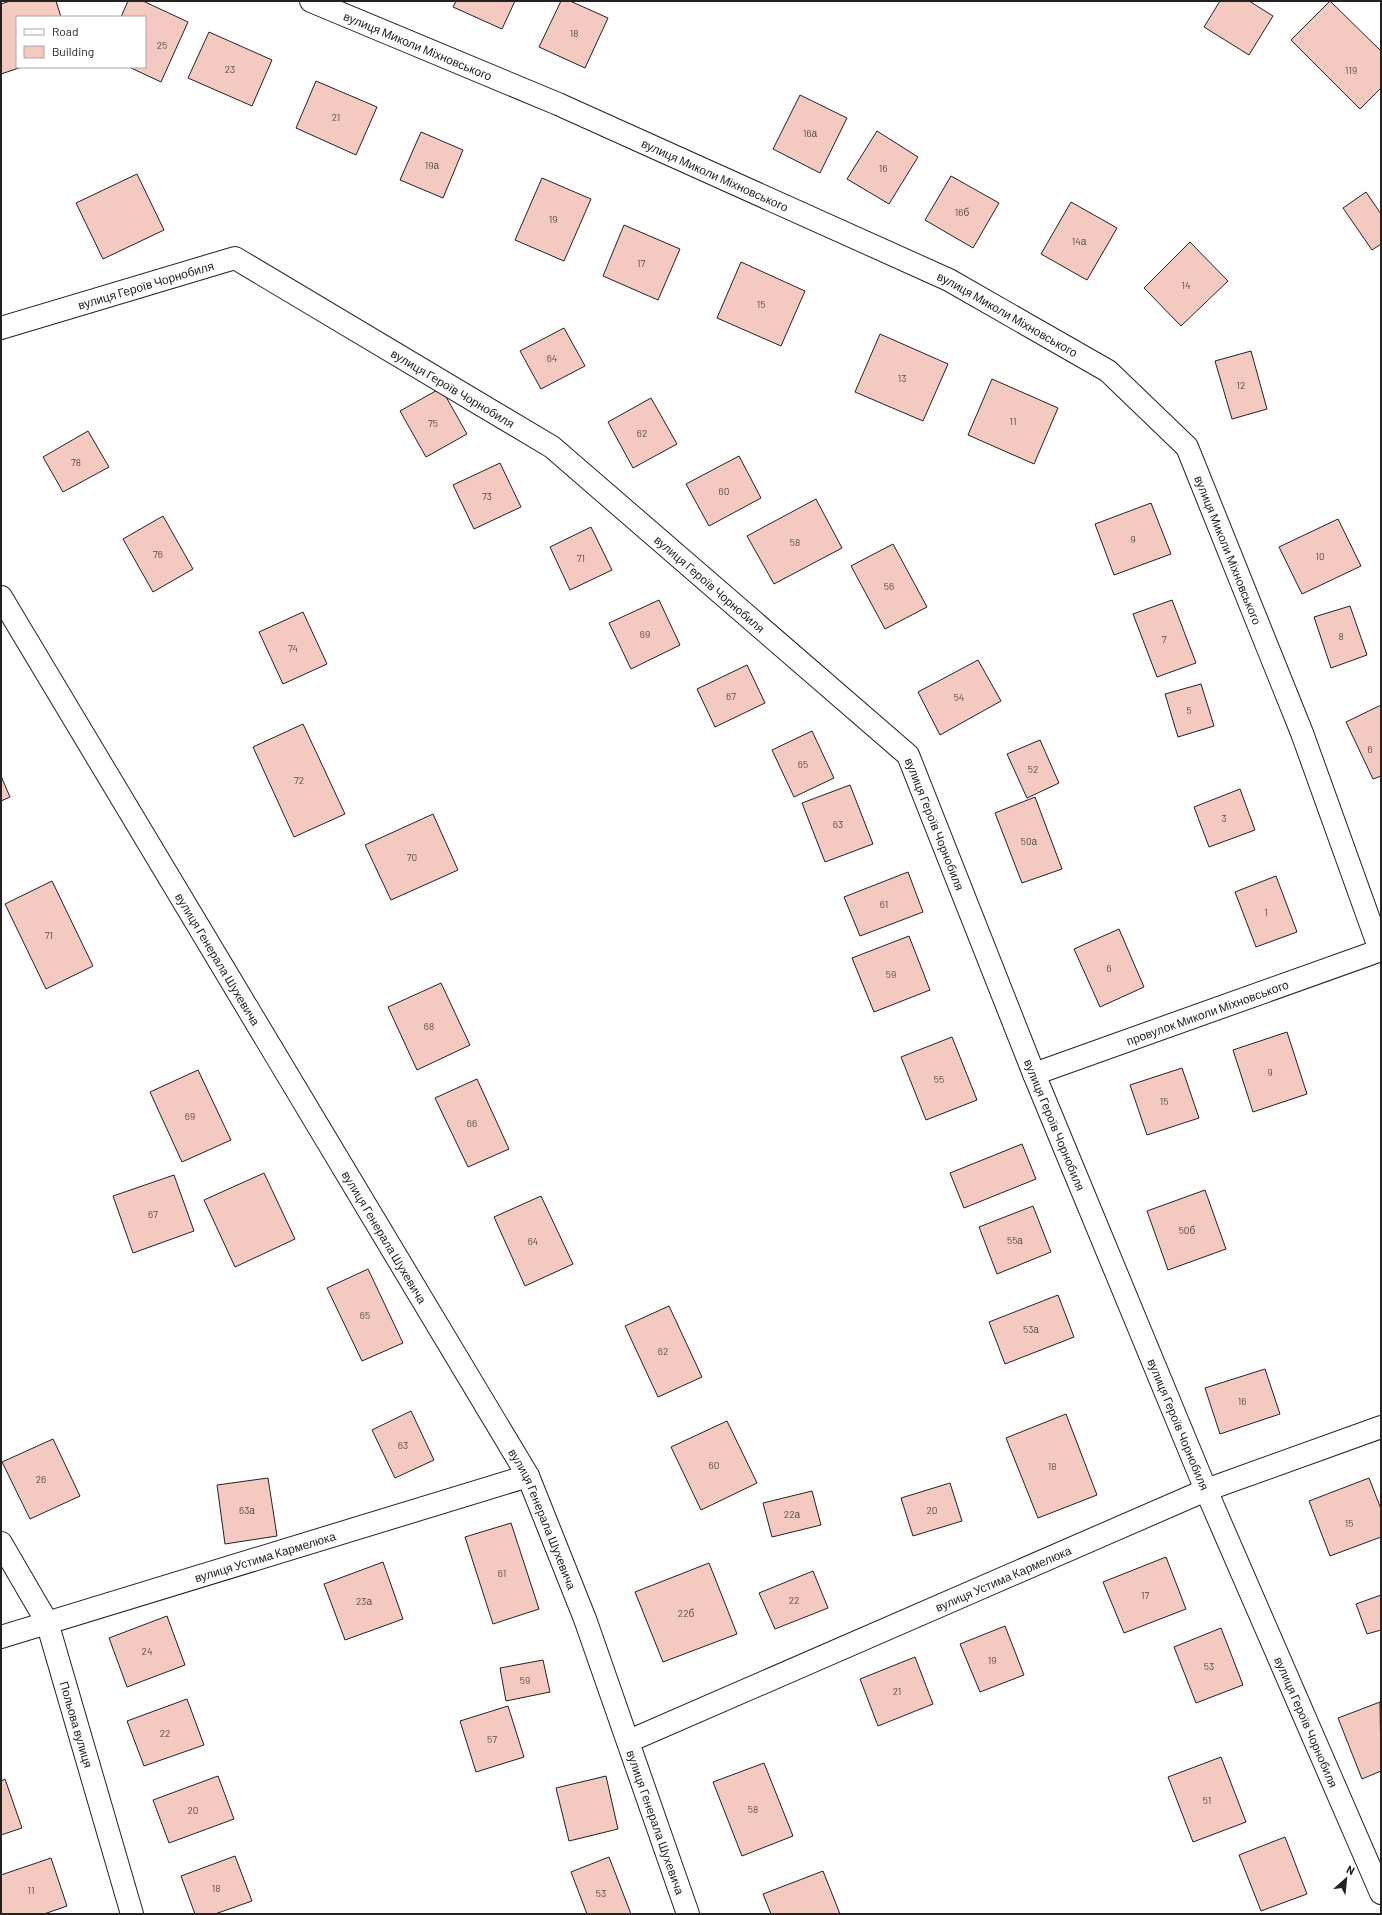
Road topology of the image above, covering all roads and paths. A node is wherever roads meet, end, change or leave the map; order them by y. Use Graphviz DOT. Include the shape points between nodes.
graph roads {
  1 [pos="311,1"];
  2 [pos="1,328"];
  3 [pos="1,597"];
  4 [pos="1380,950"];
  5 [pos="1034,1074"];
  6 [pos="1381,1427"];
  7 [pos="528,1476"];
  8 [pos="1206,1490"];
  9 [pos="1,1543"];
  10 [pos="48,1622"];
  11 [pos="1,1636"];
  12 [pos="629,1741"];
  13 [pos="1381,1894"];
  14 [pos="132,1914"];
  15 [pos="688,1914"];
  1 -- 4 [label="street, вулиця Миколи Міхновського" via="558,104 949,280 1108,371 1187,447 1302,733"];
  2 -- 5 [label="street, вулиця Героїв Чорнобиля" via="235,258 552,447 908,755"];
  3 -- 7 [label="street, вулиця Генерала Шухевича"];
  4 -- 5 [label="street, провулок Миколи Міхновського"];
  5 -- 8 [label="street, вулиця Героїв Чорнобиля"];
  6 -- 8 [label="street, вулиця Устима Кармелюка"];
  7 -- 10 [label="street, вулиця Устима Кармелюка"];
  7 -- 12 [label="street, вулиця Генерала Шухевича" via="585,1619"];
  8 -- 12 [label="street, вулиця Устима Кармелюка"];
  8 -- 13 [label="street, вулиця Героїв Чорнобиля"];
  9 -- 10 [label="street, Польова вулиця"];
  10 -- 11 [label="street, вулиця Устима Кармелюка"];
  10 -- 14 [label="street, Польова вулиця"];
  12 -- 15 [label="street, вулиця Генерала Шухевича"];
}
